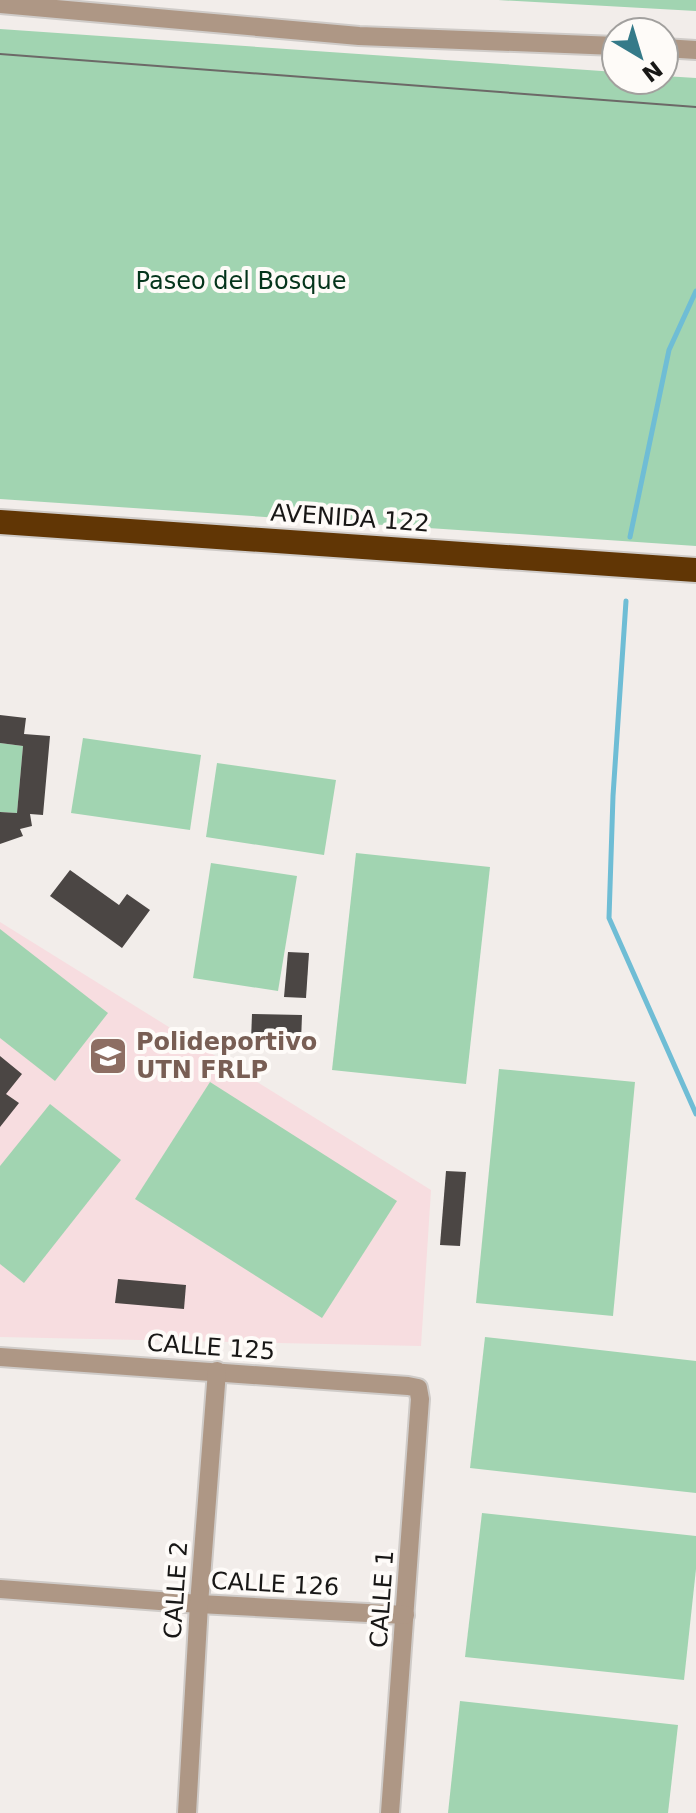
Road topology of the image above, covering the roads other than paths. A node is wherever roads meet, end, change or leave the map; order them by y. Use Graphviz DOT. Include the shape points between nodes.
graph roads {
  1 [pos="0,4"];
  2 [pos="600,45"];
  3 [pos="0,522"];
  4 [pos="696,570"];
  5 [pos="0,1357"];
  6 [pos="217,1371"];
  7 [pos="418,1388"];
  8 [pos="0,1589"];
  9 [pos="199,1604"];
  10 [pos="405,1615"];
  11 [pos="187,1813"];
  12 [pos="390,1813"];
  1 -- 2 [label="street" via="359,36"];
  3 -- 4 [label="highway, AVENIDA 122"];
  5 -- 6 [label="street, CALLE 125"];
  6 -- 7 [label="street, CALLE 125"];
  6 -- 9 [label="street, CALLE 2"];
  7 -- 10 [label="street, CALLE 1"];
  8 -- 9 [label="street, CALLE 126"];
  9 -- 10 [label="street, CALLE 126"];
  9 -- 11 [label="street, CALLE 2"];
  10 -- 12 [label="street, CALLE 1"];
}
